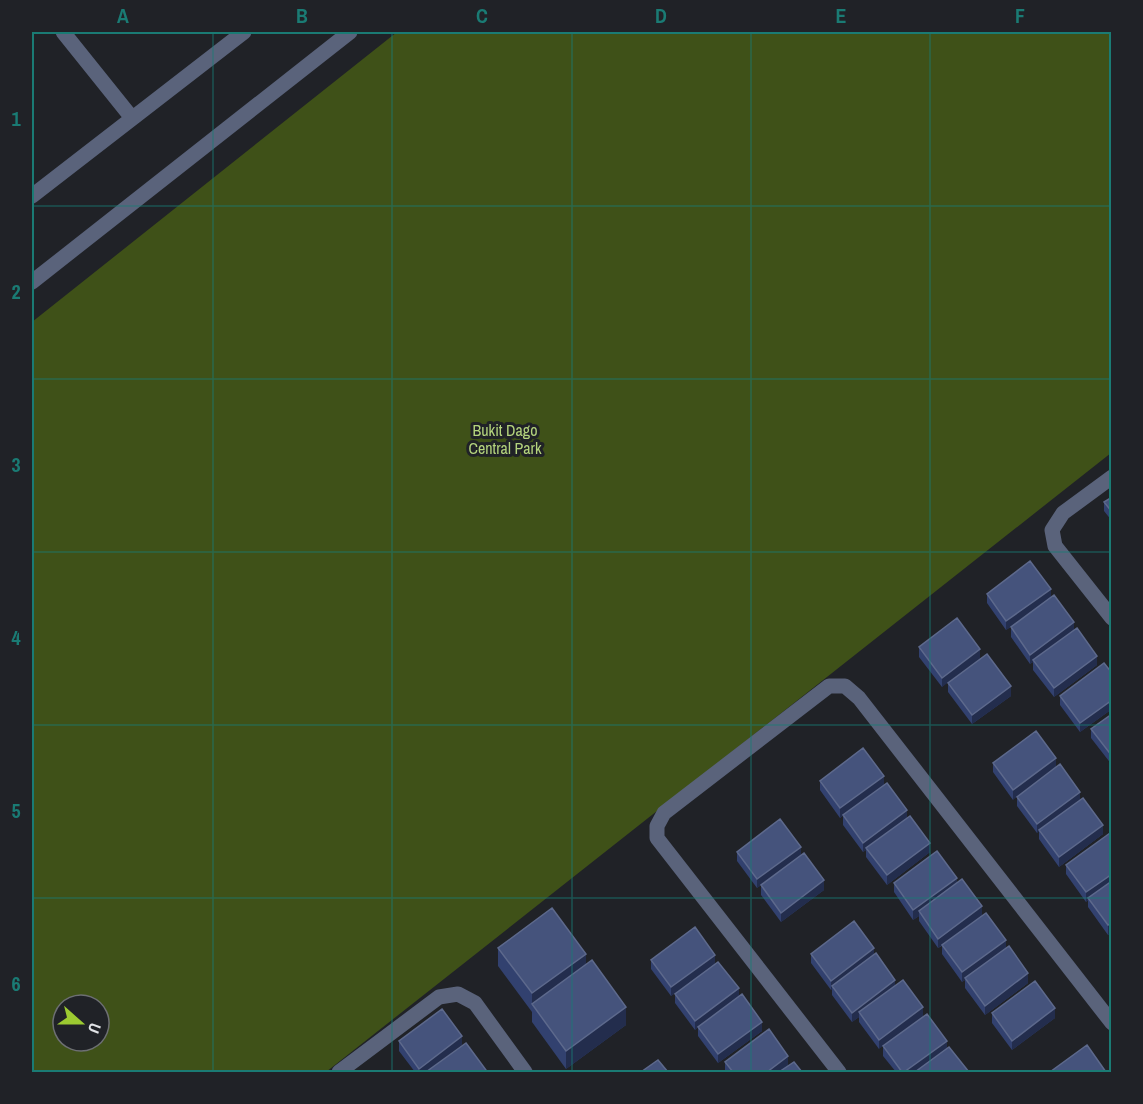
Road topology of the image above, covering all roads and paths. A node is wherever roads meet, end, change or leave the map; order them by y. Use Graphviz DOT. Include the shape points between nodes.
graph roads {
  1 [pos="63,32"];
  2 [pos="244,32"];
  3 [pos="350,32"];
  4 [pos="132,118"];
  5 [pos="32,196"];
  6 [pos="32,282"];
  7 [pos="1112,477"];
  8 [pos="1112,618"];
  9 [pos="1112,1023"];
  10 [pos="339,1072"];
  11 [pos="525,1072"];
  12 [pos="838,1072"];
  1 -- 4 [label="street"];
  2 -- 4 [label="street"];
  3 -- 6 [label="street"];
  4 -- 5 [label="street"];
  7 -- 8 [label="street" via="1063,513 1052,530 1055,546"];
  9 -- 12 [label="street" via="859,698 845,686 830,686 664,813 657,826 657,838"];
  10 -- 11 [label="street" via="439,997 458,994 475,1003"];
}
